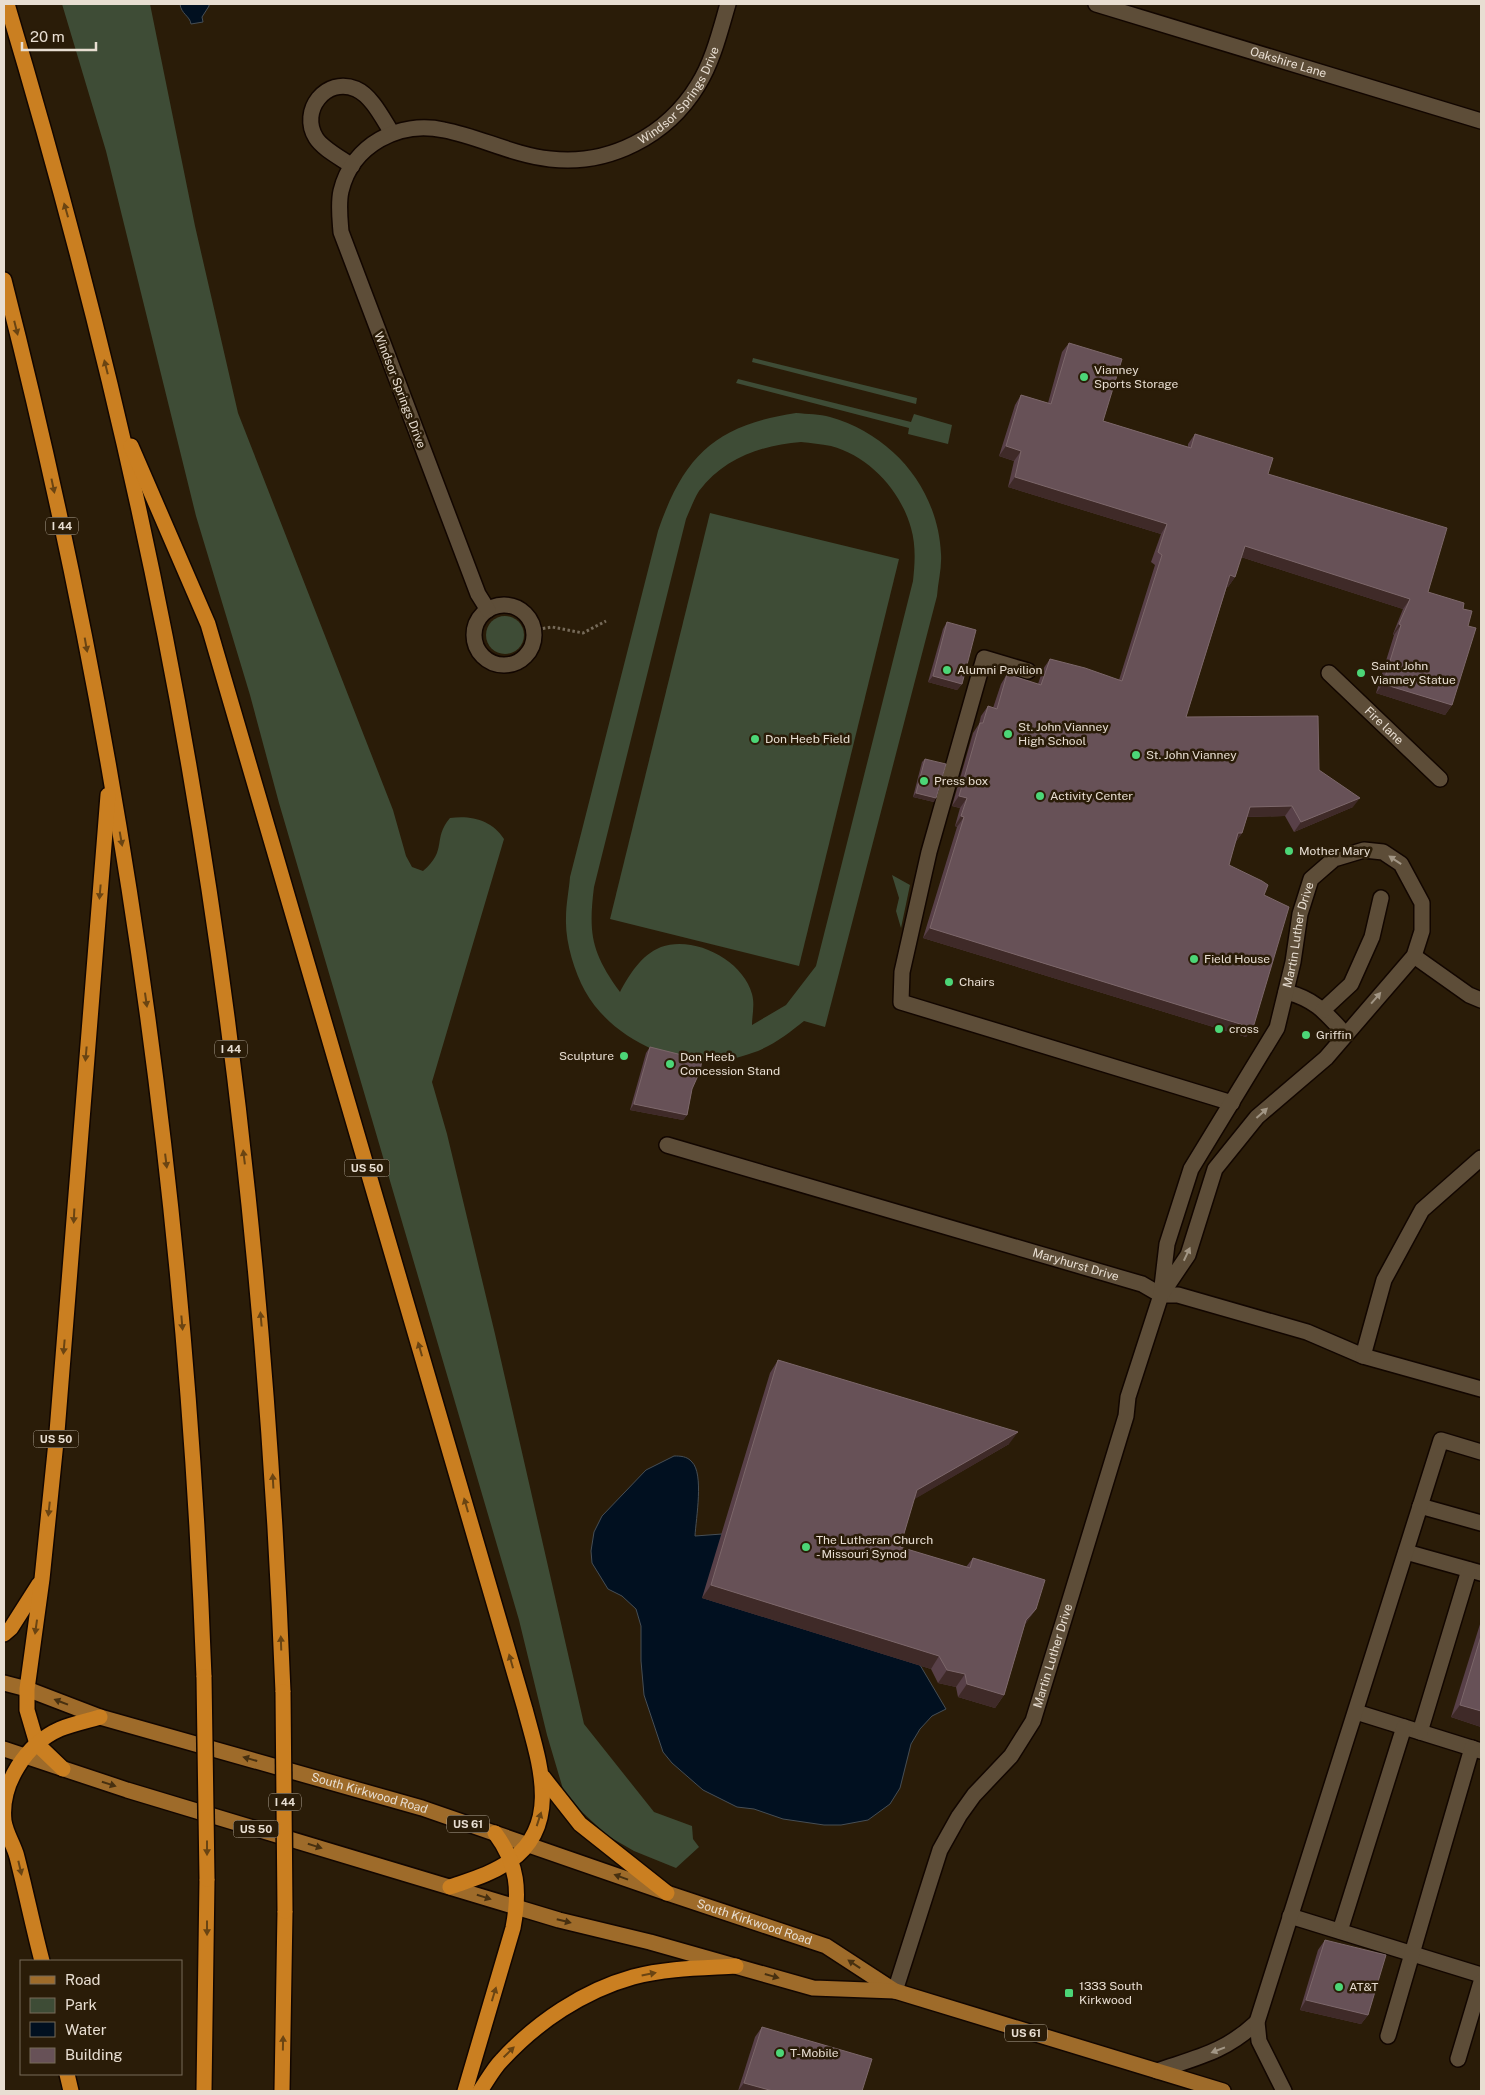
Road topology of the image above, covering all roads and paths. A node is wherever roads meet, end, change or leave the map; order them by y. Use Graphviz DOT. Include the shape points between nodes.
graph roads {
  1 [pos="7,4"];
  2 [pos="728,4"];
  3 [pos="1096,4"];
  4 [pos="1481,120"];
  5 [pos="392,133"];
  6 [pos="352,166"];
  7 [pos="4,280"];
  8 [pos="118,414"];
  9 [pos="488,610"];
  10 [pos="606,621"];
  11 [pos="533,630"];
  12 [pos="1028,671"];
  13 [pos="1329,673"];
  14 [pos="110,774"];
  15 [pos="1440,779"];
  16 [pos="1382,898"];
  17 [pos="1414,956"];
  18 [pos="1286,992"];
  19 [pos="1481,1000"];
  20 [pos="1323,1010"];
  21 [pos="1345,1034"];
  22 [pos="1232,1103"];
  23 [pos="667,1145"];
  24 [pos="1481,1158"];
  25 [pos="1161,1294"];
  26 [pos="1363,1356"];
  27 [pos="1481,1389"];
  28 [pos="1481,1452"];
  29 [pos="1420,1506"];
  30 [pos="1481,1523"];
  31 [pos="1406,1552"];
  32 [pos="1475,1571"];
  33 [pos="42,1579"];
  34 [pos="4,1634"];
  35 [pos="4,1683"];
  36 [pos="27,1689"];
  37 [pos="1356,1712"];
  38 [pos="100,1717"];
  39 [pos="1404,1727"];
  40 [pos="1420,1732"];
  41 [pos="37,1744"];
  42 [pos="4,1749"];
  43 [pos="1477,1749"];
  44 [pos="24,1756"];
  45 [pos="63,1769"];
  46 [pos="543,1778"];
  47 [pos="4,1821"];
  48 [pos="495,1833"];
  49 [pos="528,1844"];
  50 [pos="511,1861"];
  51 [pos="450,1887"];
  52 [pos="667,1893"];
  53 [pos="517,1907"];
  54 [pos="1290,1916"];
  55 [pos="1340,1931"];
  56 [pos="1413,1954"];
  57 [pos="42,1960"];
  58 [pos="736,1966"];
  59 [pos="1481,1975"];
  60 [pos="1481,1982"];
  61 [pos="895,1991"];
  62 [pos="1257,2022"];
  63 [pos="1388,2036"];
  64 [pos="1458,2059"];
  65 [pos="1157,2071"];
  66 [pos="67,2075"];
  67 [pos="71,2091"];
  68 [pos="204,2091"];
  69 [pos="282,2091"];
  70 [pos="465,2091"];
  71 [pos="480,2091"];
  72 [pos="1223,2091"];
  73 [pos="1284,2091"];
  8 -- 1 [label="highway, I 44, one-way" via="72,230"];
  2 -- 5 [label="street, Windsor Springs Drive" via="707,66 684,105 654,133 615,153 592,158 551,159 443,130 422,127"];
  3 -- 4 [label="street, Oakshire Lane"];
  5 -- 6 [label="street, Windsor Springs Drive" via="368,146"];
  5 -- 6 [label="street" via="365,95 356,89 346,86 326,91 312,108 312,130 325,147"];
  6 -- 9 [label="street, Windsor Springs Drive" via="340,193 341,232 478,594"];
  7 -- 14 [label="highway, I 44, one-way" via="53,485"];
  46 -- 8 [label="highway, US 50, one-way" via="208,624"];
  69 -- 8 [label="highway, I 44, one-way, bridge" via="285,1911 283,1692 270,1436 249,1200 229,1035 189,765"];
  9 -- 11 [label="street" via="499,606 519,609 527,616"];
  9 -- 11 [label="street" via="477,622 474,641 491,663 500,665 520,661 532,645"];
  10 -- 11 [label="path" via="588,631 576,633 552,627"];
  12 -- 22 [label="street" via="984,658 929,852 902,972 901,1002"];
  13 -- 15 [label="street, Fire lane"];
  14 -- 33 [label="highway, US 50, one-way" via="69,1292"];
  14 -- 68 [label="highway, I 44, one-way, bridge" via="136,930 172,1210 193,1462 204,1677 207,1879"];
  16 -- 20 [label="street" via="1372,937 1351,984"];
  17 -- 18 [label="street, Martin Luther Drive, one-way" via="1422,930 1422,903 1401,864 1383,852 1364,850 1334,858 1311,880 1300,914"];
  17 -- 19 [label="street"];
  21 -- 17 [label="street, Martin Luther Drive, one-way"];
  18 -- 20 [label="street" via="1305,997"];
  18 -- 22 [label="street, Martin Luther Drive" via="1276,1028"];
  20 -- 21 [label="street"];
  25 -- 21 [label="street, Martin Luther Drive, one-way" via="1188,1254 1215,1169 1257,1117 1326,1058"];
  22 -- 25 [label="street, Martin Luther Drive" via="1191,1169 1167,1244"];
  23 -- 25 [label="street, Maryhurst Drive" via="1134,1281"];
  24 -- 26 [label="street" via="1422,1210 1384,1280"];
  25 -- 26 [label="street, Maryhurst Drive" via="1178,1295 1307,1332"];
  25 -- 61 [label="street, Martin Luther Drive" via="1033,1721 1011,1756 964,1809 940,1850"];
  26 -- 27 [label="street, Maryhurst Drive"];
  28 -- 29 [label="street" via="1441,1440"];
  29 -- 30 [label="street"];
  29 -- 31 [label="street"];
  31 -- 32 [label="street"];
  31 -- 37 [label="street"];
  32 -- 40 [label="street"];
  33 -- 34 [label="highway, US 50"];
  33 -- 36 [label="highway, one-way"];
  35 -- 36 [label="main road, South Kirkwood Road / US 61"];
  38 -- 36 [label="main road, South Kirkwood Road / US 61, one-way"];
  36 -- 41 [label="highway" via="27,1710"];
  37 -- 39 [label="street"];
  37 -- 54 [label="street"];
  38 -- 41 [label="highway" via="59,1730"];
  48 -- 38 [label="main road, South Kirkwood Road / US 61, one-way" via="422,1808"];
  39 -- 40 [label="street"];
  39 -- 55 [label="street"];
  40 -- 43 [label="street"];
  41 -- 44 [label="highway"];
  41 -- 45 [label="highway"];
  42 -- 44 [label="main road, South Kirkwood Road / US 50"];
  43 -- 56 [label="street"];
  44 -- 45 [label="main road, South Kirkwood Road / US 50"];
  44 -- 47 [label="highway" via="5,1796"];
  45 -- 51 [label="main road, South Kirkwood Road / US 50, one-way"];
  49 -- 46 [label="highway, US 50, one-way" via="541,1818"];
  46 -- 52 [label="highway" via="580,1824"];
  47 -- 57 [label="highway, one-way" via="16,1854"];
  48 -- 49 [label="main road, South Kirkwood Road / US 61"];
  48 -- 50 [label="highway"];
  49 -- 50 [label="highway, US 50"];
  52 -- 49 [label="main road, South Kirkwood Road / US 61, one-way"];
  50 -- 51 [label="highway, US 50" via="492,1872"];
  50 -- 53 [label="highway" via="518,1885"];
  51 -- 53 [label="main road, South Kirkwood Road / US 61, one-way"];
  61 -- 52 [label="main road, South Kirkwood Road / US 61, one-way" via="826,1946"];
  53 -- 58 [label="main road, South Kirkwood Road / US 61, one-way"];
  70 -- 53 [label="highway, one-way" via="514,1928"];
  54 -- 55 [label="street"];
  54 -- 62 [label="street"];
  55 -- 56 [label="street"];
  56 -- 59 [label="street"];
  56 -- 63 [label="street"];
  58 -- 61 [label="main road, South Kirkwood Road / US 61, one-way" via="813,1988"];
  71 -- 58 [label="highway, one-way" via="500,2061 533,2030 568,2005 604,1987 634,1977 673,1970"];
  60 -- 64 [label="street"];
  61 -- 65 [label="main road, South Kirkwood Road / US 61"];
  62 -- 65 [label="street, one-way" via="1224,2048"];
  62 -- 73 [label="street" via="1260,2041"];
  65 -- 72 [label="main road, South Kirkwood Road / US 61"];
  66 -- 67 [label="highway"];
}
